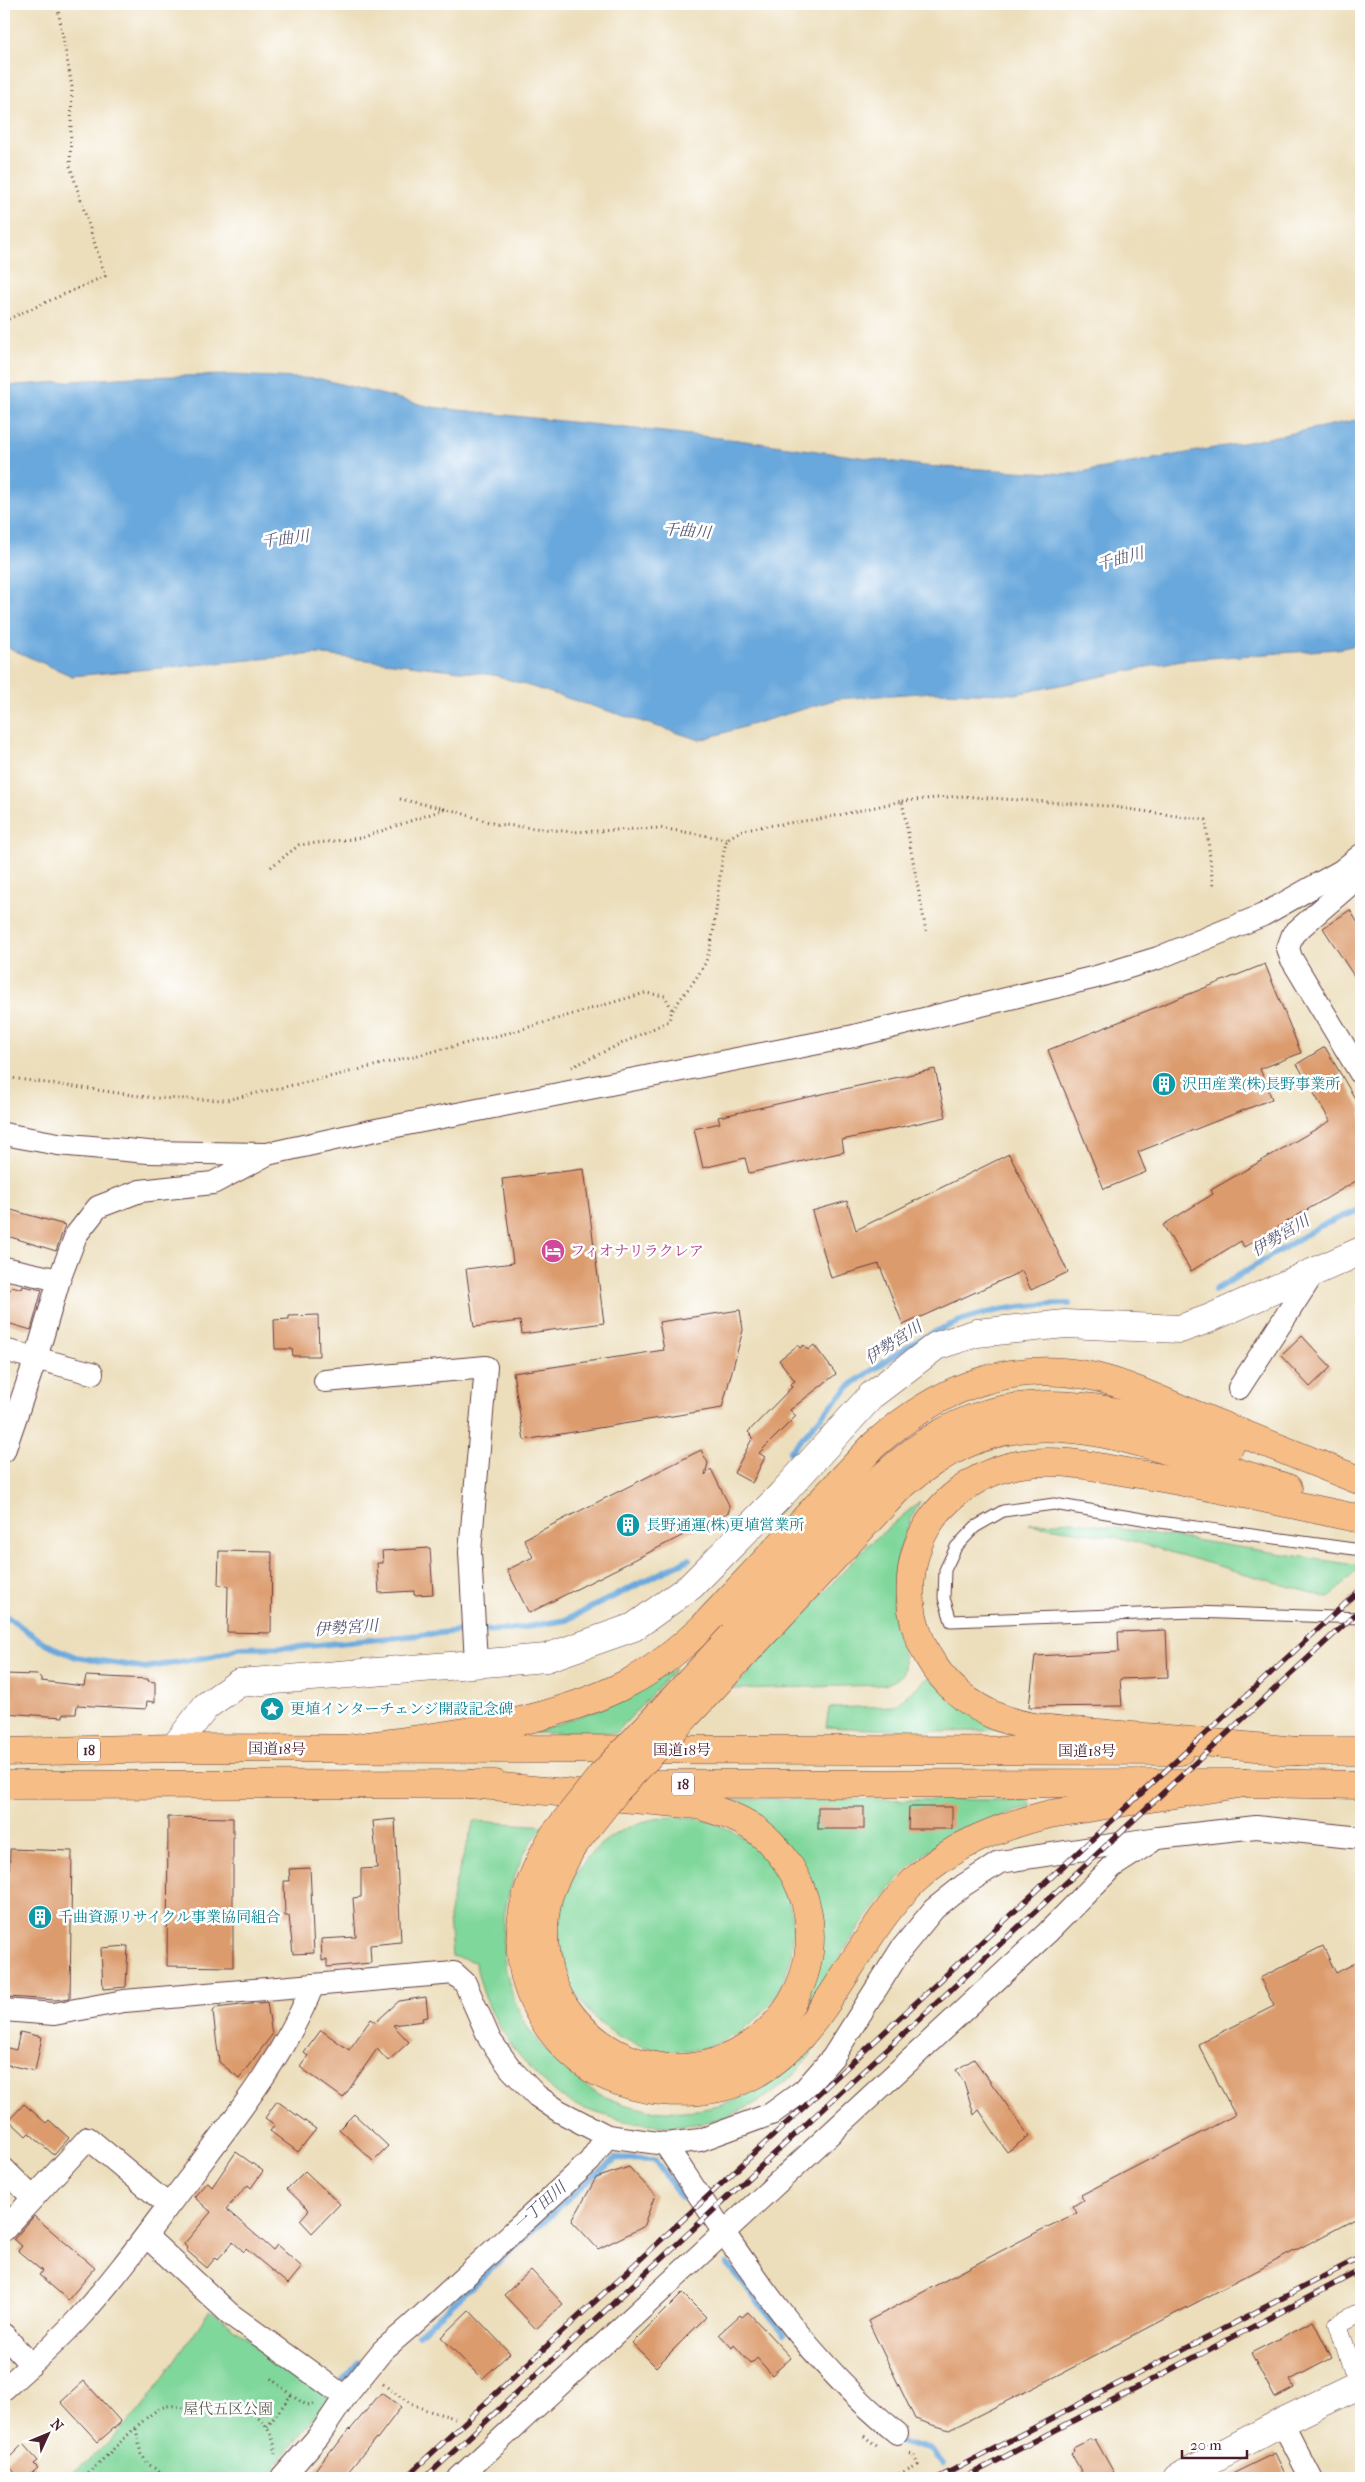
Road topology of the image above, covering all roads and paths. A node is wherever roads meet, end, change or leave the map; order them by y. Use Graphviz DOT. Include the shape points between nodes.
graph roads {
  1 [pos="57,4"];
  2 [pos="4,321"];
  3 [pos="400,799"];
  4 [pos="902,801"];
  5 [pos="446,809"];
  6 [pos="727,840"];
  7 [pos="1361,856"];
  8 [pos="271,867"];
  9 [pos="1361,875"];
  10 [pos="1214,887"];
  11 [pos="926,932"];
  12 [pos="672,1010"];
  13 [pos="570,1068"];
  14 [pos="1361,1074"];
  15 [pos="4,1077"];
  16 [pos="4,1134"];
  17 [pos="267,1154"];
  18 [pos="1356,1255"];
  19 [pos="4,1268"];
  20 [pos="1315,1271"];
  21 [pos="59,1280"];
  22 [pos="4,1350"];
  23 [pos="36,1358"];
  24 [pos="92,1373"];
  25 [pos="325,1382"];
  26 [pos="1239,1388"];
  27 [pos="4,1451"];
  28 [pos="1361,1481"];
  29 [pos="1361,1486"];
  30 [pos="1361,1510"];
  31 [pos="1361,1519"];
  32 [pos="1361,1550"];
  33 [pos="1361,1618"];
  34 [pos="742,1641"];
  35 [pos="476,1653"];
  36 [pos="174,1748"];
  37 [pos="340,1750"];
  38 [pos="1298,1751"];
  39 [pos="1361,1751"];
  40 [pos="4,1752"];
  41 [pos="1245,1782"];
  42 [pos="470,1784"];
  43 [pos="1361,1784"];
  44 [pos="4,1785"];
  45 [pos="1158,1838"];
  46 [pos="1361,1838"];
  47 [pos="563,1841"];
  48 [pos="312,1985"];
  49 [pos="4,2010"];
  50 [pos="608,2136"];
  51 [pos="665,2144"];
  52 [pos="4,2169"];
  53 [pos="34,2198"];
  54 [pos="168,2206"];
  55 [pos="4,2230"];
  56 [pos="722,2233"];
  57 [pos="146,2236"];
  58 [pos="1361,2312"];
  59 [pos="4,2335"];
  60 [pos="31,2365"];
  61 [pos="269,2377"];
  62 [pos="1357,2377"];
  63 [pos="351,2388"];
  64 [pos="4,2390"];
  65 [pos="455,2418"];
  66 [pos="1282,2422"];
  67 [pos="267,2427"];
  68 [pos="136,2429"];
  69 [pos="896,2433"];
  70 [pos="274,2456"];
  71 [pos="918,2465"];
  72 [pos="79,2478"];
  73 [pos="170,2478"];
  74 [pos="282,2478"];
  75 [pos="459,2478"];
  76 [pos="890,2478"];
  77 [pos="1177,2478"];
  78 [pos="1311,2478"];
  1 -- 2 [label="path" via="72,87 70,166 105,276"];
  3 -- 5 [label="path"];
  4 -- 6 [label="path" via="826,818 744,829"];
  4 -- 10 [label="path" via="970,797 1107,806 1206,820"];
  4 -- 11 [label="path"];
  5 -- 6 [label="path" via="495,824 573,832 660,828"];
  5 -- 8 [label="path" via="361,838 299,845"];
  6 -- 12 [label="path" via="706,960"];
  7 -- 17 [label="street" via="1263,914 1158,958 1096,977 854,1036"];
  9 -- 14 [label="street" via="1293,934 1288,948"];
  12 -- 13 [label="path" via="669,1020"];
  12 -- 15 [label="path" via="666,996 645,993 503,1034 226,1100 154,1098"];
  16 -- 17 [label="street" via="58,1144 148,1152"];
  17 -- 21 [label="street" via="213,1183 140,1191 98,1208 76,1235"];
  18 -- 20 [label="street"];
  19 -- 21 [label="street"];
  20 -- 26 [label="street"];
  20 -- 35 [label="street" via="1180,1329 1065,1324 977,1333 936,1346 872,1395 782,1494 691,1586 634,1627 546,1658"];
  21 -- 23 [label="street"];
  22 -- 23 [label="street"];
  23 -- 24 [label="street"];
  23 -- 27 [label="street"];
  25 -- 35 [label="street" via="486,1367 470,1552"];
  28 -- 37 [label="highway" via="1144,1394 1087,1375 1036,1372 981,1380 926,1405 875,1444 704,1628 631,1681 569,1708 529,1719"];
  29 -- 34 [label="highway" via="1113,1411 1054,1405 998,1411 947,1429 904,1456 863,1495"];
  30 -- 34 [label="highway" via="1134,1440 1074,1427 1018,1428 967,1444 919,1470"];
  31 -- 38 [label="highway" via="1160,1477 1046,1461 1020,1464 968,1484 931,1522 918,1544 911,1568 909,1594 921,1645 950,1687 992,1715 1050,1728"];
  32 -- 33 [label="lane" via="1054,1504 1003,1511 975,1527 956,1547 945,1570 944,1598 952,1621 1194,1612"];
  34 -- 47 [label="highway, bridge" via="617,1790"];
  35 -- 36 [label="street" via="239,1683 206,1706"];
  36 -- 37 [label="highway, 国道18号 / 18"];
  36 -- 40 [label="highway, 国道18号 / 18"];
  37 -- 38 [label="highway, 国道18号 / 18"];
  38 -- 39 [label="highway, 国道18号 / 18"];
  41 -- 42 [label="highway, 18"];
  41 -- 43 [label="highway, 18"];
  41 -- 47 [label="highway" via="1050,1814 1019,1822 964,1844 915,1879 894,1902 876,1924 822,2010 783,2054 762,2070 710,2090 655,2092 602,2075 560,2042 543,2020 523,1970 519,1941 521,1913 539,1860"];
  42 -- 44 [label="highway, 18"];
  42 -- 47 [label="highway" via="698,1805 737,1819 765,1837 784,1857 799,1881 810,1925 810,1949 804,1975 794,1998 778,2020 760,2039 736,2054 688,2068 639,2063 614,2053 594,2039 574,2020 560,1999 545,1952 547,1902 558,1874"];
  45 -- 46 [label="street" via="1256,1826"];
  45 -- 51 [label="street" via="1000,1862 934,1909 902,1948 833,2057 804,2090 770,2114 734,2130 700,2140"];
  45 -- 56 [label="street" via="1112,1867 1047,1934"];
  48 -- 49 [label="street" via="124,2001 54,2014"];
  48 -- 50 [label="street" via="454,1973 465,1983 490,2040 537,2096"];
  48 -- 54 [label="street" via="282,2049"];
  50 -- 51 [label="street"];
  50 -- 63 [label="street" via="590,2161 383,2350"];
  51 -- 56 [label="street"];
  52 -- 53 [label="street"];
  53 -- 54 [label="street" via="88,2138"];
  53 -- 55 [label="street"];
  54 -- 57 [label="street"];
  56 -- 69 [label="street" via="812,2350 872,2414"];
  56 -- 75 [label="street"];
  57 -- 60 [label="street" via="78,2319"];
  57 -- 63 [label="street" via="230,2314"];
  58 -- 62 [label="street" via="1338,2324"];
  59 -- 60 [label="street"];
  60 -- 64 [label="street"];
  61 -- 67 [label="path" via="291,2395"];
  62 -- 66 [label="street"];
  63 -- 65 [label="path" via="381,2383 407,2403"];
  63 -- 74 [label="street" via="318,2437"];
  66 -- 77 [label="street"];
  66 -- 78 [label="street"];
  67 -- 68 [label="path" via="253,2415 236,2408 201,2413 173,2405 157,2410"];
  67 -- 70 [label="path" via="275,2445"];
  68 -- 72 [label="path"];
  68 -- 73 [label="path" via="137,2443 144,2459 153,2469"];
  71 -- 76 [label="path"];
}
